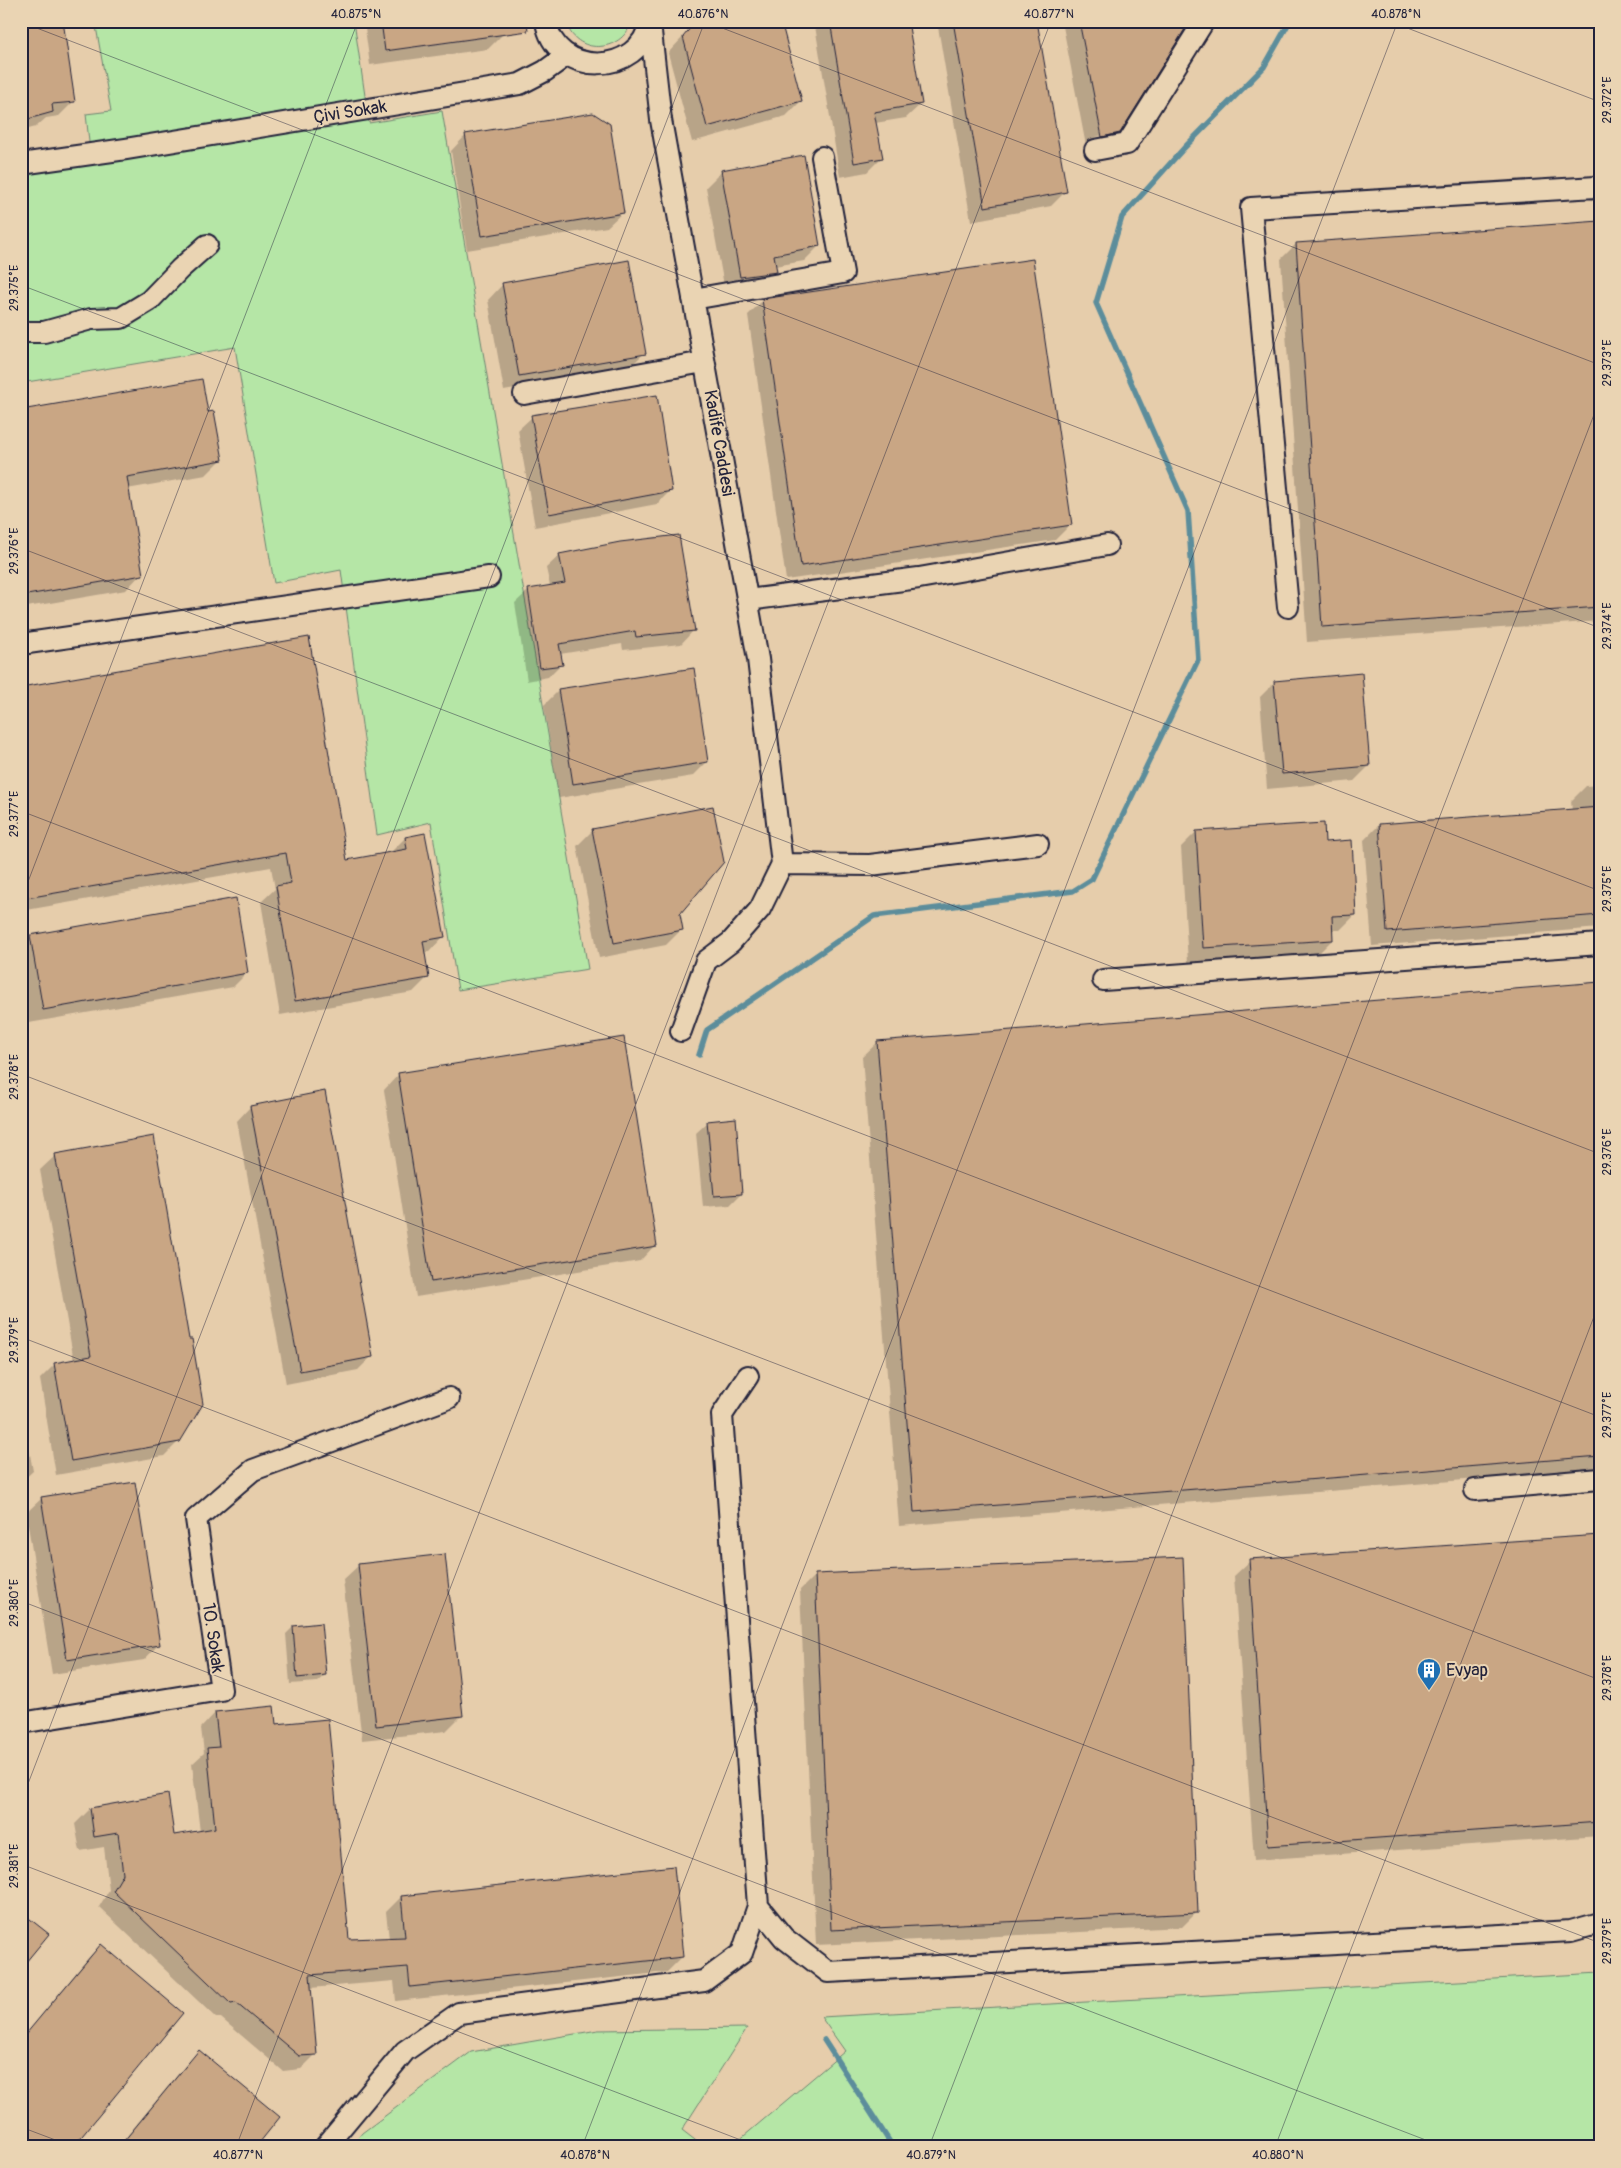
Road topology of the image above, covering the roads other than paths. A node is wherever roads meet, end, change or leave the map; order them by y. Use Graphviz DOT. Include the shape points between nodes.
graph roads {
  1 [pos="546,21"];
  2 [pos="1204,21"];
  3 [pos="650,22"];
  4 [pos="567,55"];
  5 [pos="1095,150"];
  6 [pos="822,157"];
  7 [pos="21,164"];
  8 [pos="1600,190"];
  9 [pos="207,245"];
  10 [pos="693,299"];
  11 [pos="21,332"];
  12 [pos="704,362"];
  13 [pos="524,394"];
  14 [pos="1107,544"];
  15 [pos="489,577"];
  16 [pos="748,600"];
  17 [pos="1288,607"];
  18 [pos="21,644"];
  19 [pos="1038,844"];
  20 [pos="782,864"];
  21 [pos="1600,944"];
  22 [pos="1103,980"];
  23 [pos="681,1031"];
  24 [pos="748,1376"];
  25 [pos="449,1398"];
  26 [pos="1600,1479"];
  27 [pos="1475,1490"];
  28 [pos="21,1723"];
  29 [pos="758,1906"];
  30 [pos="1600,1923"];
  31 [pos="325,2147"];
  1 -- 4 [label="street" via="554,43"];
  2 -- 5 [label="street" via="1126,144"];
  3 -- 4 [label="street" via="644,39 617,62 583,63"];
  3 -- 10 [label="street, Kadife Caddesi" via="661,120"];
  4 -- 7 [label="street, Çivi Sokak" via="520,84"];
  6 -- 10 [label="street" via="843,273"];
  8 -- 17 [label="street" via="1596,187 1251,208"];
  9 -- 11 [label="street" via="149,301 121,318 91,319 44,332"];
  10 -- 12 [label="street, Kadife Caddesi"];
  12 -- 13 [label="street"];
  12 -- 16 [label="street, Kadife Caddesi"];
  14 -- 16 [label="street" via="918,578"];
  15 -- 18 [label="street"];
  16 -- 20 [label="street, Kadife Caddesi"];
  19 -- 20 [label="street" via="870,865"];
  20 -- 23 [label="street" via="760,909 731,942 706,961"];
  21 -- 22 [label="street"];
  24 -- 29 [label="street" via="722,1415"];
  25 -- 28 [label="street, 10. Sokak" via="253,1470 196,1519 221,1690"];
  26 -- 27 [label="street"];
  29 -- 30 [label="street" via="784,1938 828,1972 1571,1931"];
  29 -- 31 [label="street" via="742,1953 704,1981 459,2013 405,2052"];
}
